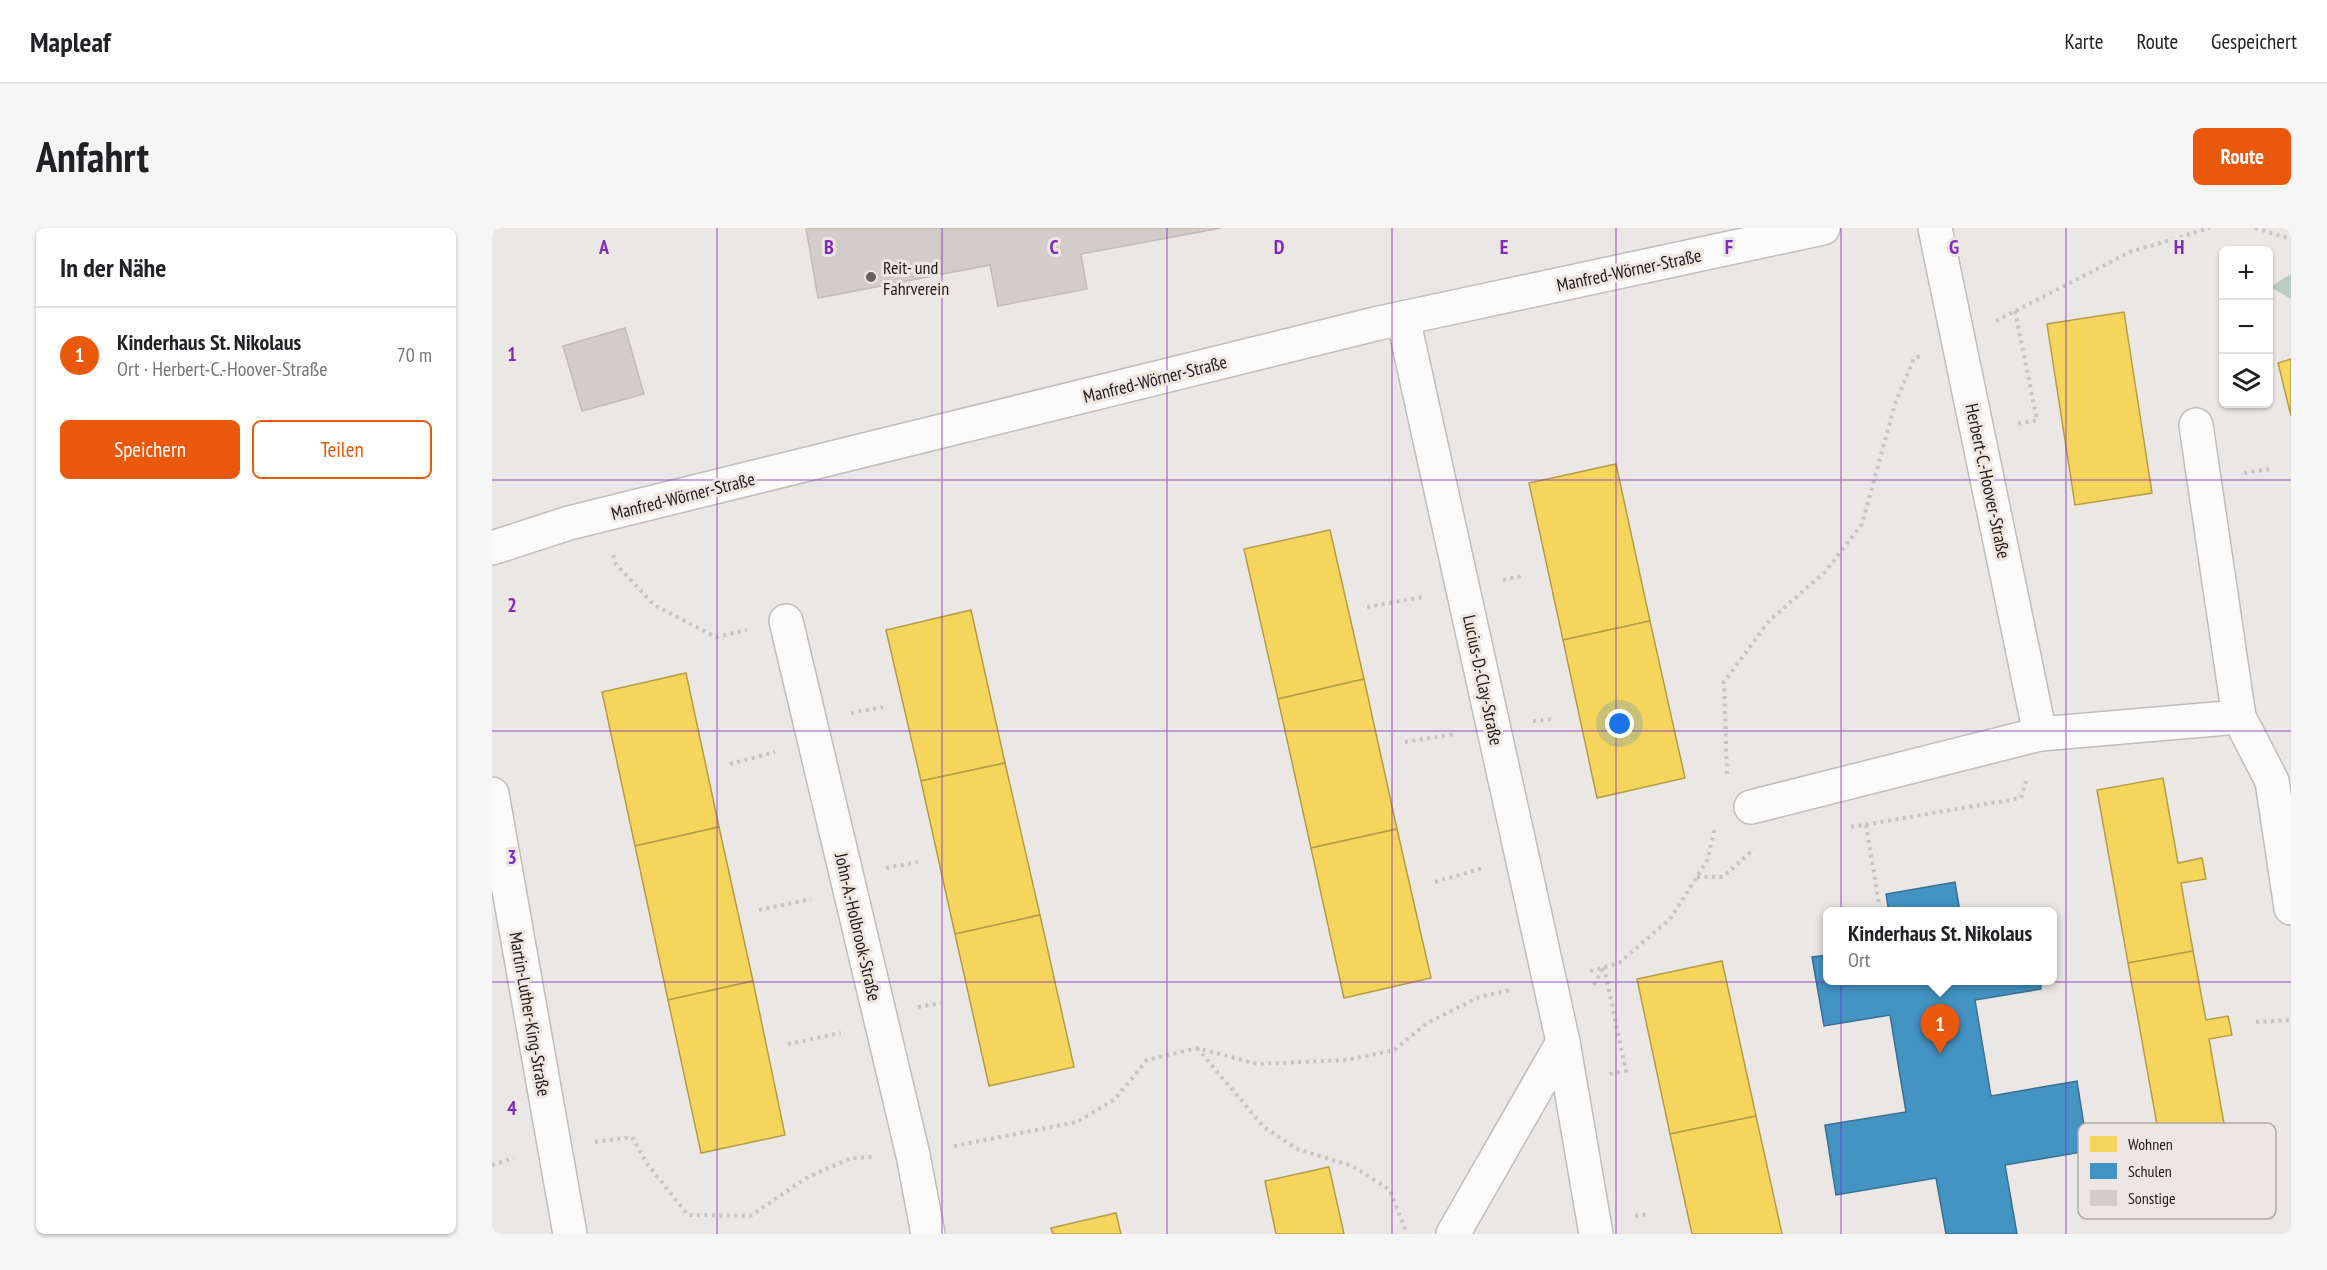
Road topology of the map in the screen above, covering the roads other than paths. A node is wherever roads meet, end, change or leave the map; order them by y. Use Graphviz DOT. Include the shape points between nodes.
graph roads {
  1 [pos="1823,228"];
  2 [pos="1935,228"];
  3 [pos="1402,318"];
  4 [pos="2196,425"];
  5 [pos="492,548"];
  6 [pos="786,621"];
  7 [pos="2239,717"];
  8 [pos="2040,734"];
  9 [pos="492,794"];
  10 [pos="1751,807"];
  11 [pos="2291,908"];
  12 [pos="1563,1042"];
  13 [pos="570,1234"];
  14 [pos="928,1234"];
  15 [pos="1453,1234"];
  16 [pos="1596,1234"];
  1 -- 3 [label="street, Manfred-Wörner-Straße"];
  2 -- 8 [label="street, Herbert-C.-Hoover-Straße"];
  3 -- 5 [label="street, Manfred-Wörner-Straße" via="598,517"];
  3 -- 12 [label="street, Lucius-D.-Clay-Straße"];
  4 -- 7 [label="street"];
  6 -- 14 [label="street, John-A.-Holbrook-Straße" via="913,1155"];
  7 -- 8 [label="street"];
  7 -- 11 [label="street" via="2272,781"];
  8 -- 10 [label="street"];
  9 -- 13 [label="street, Martin-Luther-King-Straße"];
  12 -- 15 [label="street"];
  12 -- 16 [label="street, Lucius-D.-Clay-Straße"];
}
